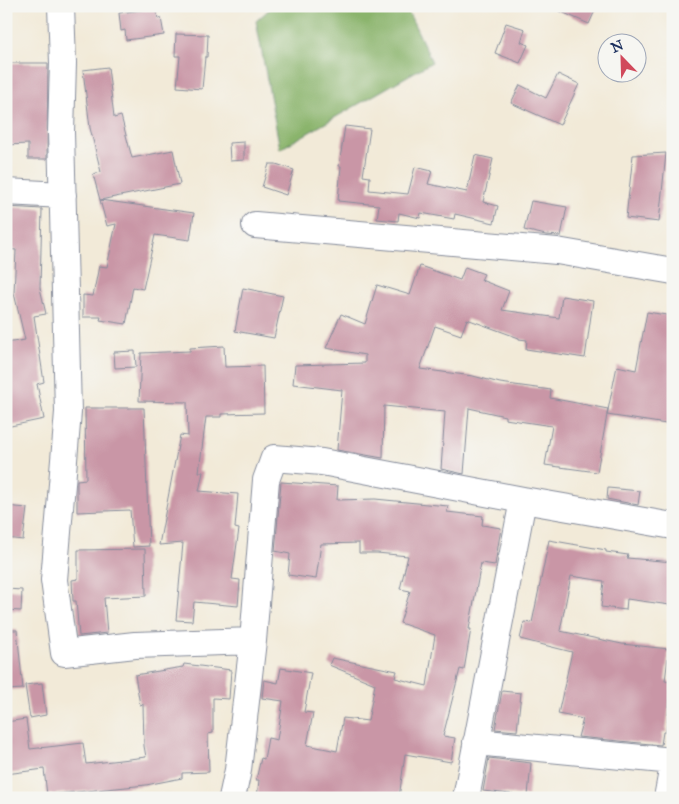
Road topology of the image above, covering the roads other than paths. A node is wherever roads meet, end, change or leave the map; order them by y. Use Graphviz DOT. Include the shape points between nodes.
graph roads {
  1 [pos="61,6"];
  2 [pos="6,192"];
  3 [pos="63,195"];
  4 [pos="255,225"];
  5 [pos="673,271"];
  6 [pos="523,500"];
  7 [pos="673,526"];
  8 [pos="253,640"];
  9 [pos="476,742"];
  10 [pos="673,761"];
  11 [pos="673,766"];
  12 [pos="232,798"];
  13 [pos="466,798"];
  14 [pos="667,798"];
  1 -- 3 [label="street"];
  2 -- 3 [label="street"];
  3 -- 8 [label="street" via="68,412 54,580 64,653 136,645"];
  4 -- 5 [label="street" via="557,251"];
  6 -- 7 [label="street"];
  6 -- 8 [label="street" via="322,462 274,458 266,480"];
  6 -- 9 [label="street"];
  8 -- 12 [label="street"];
  9 -- 10 [label="street"];
  9 -- 13 [label="street"];
  11 -- 14 [label="street"];
}
